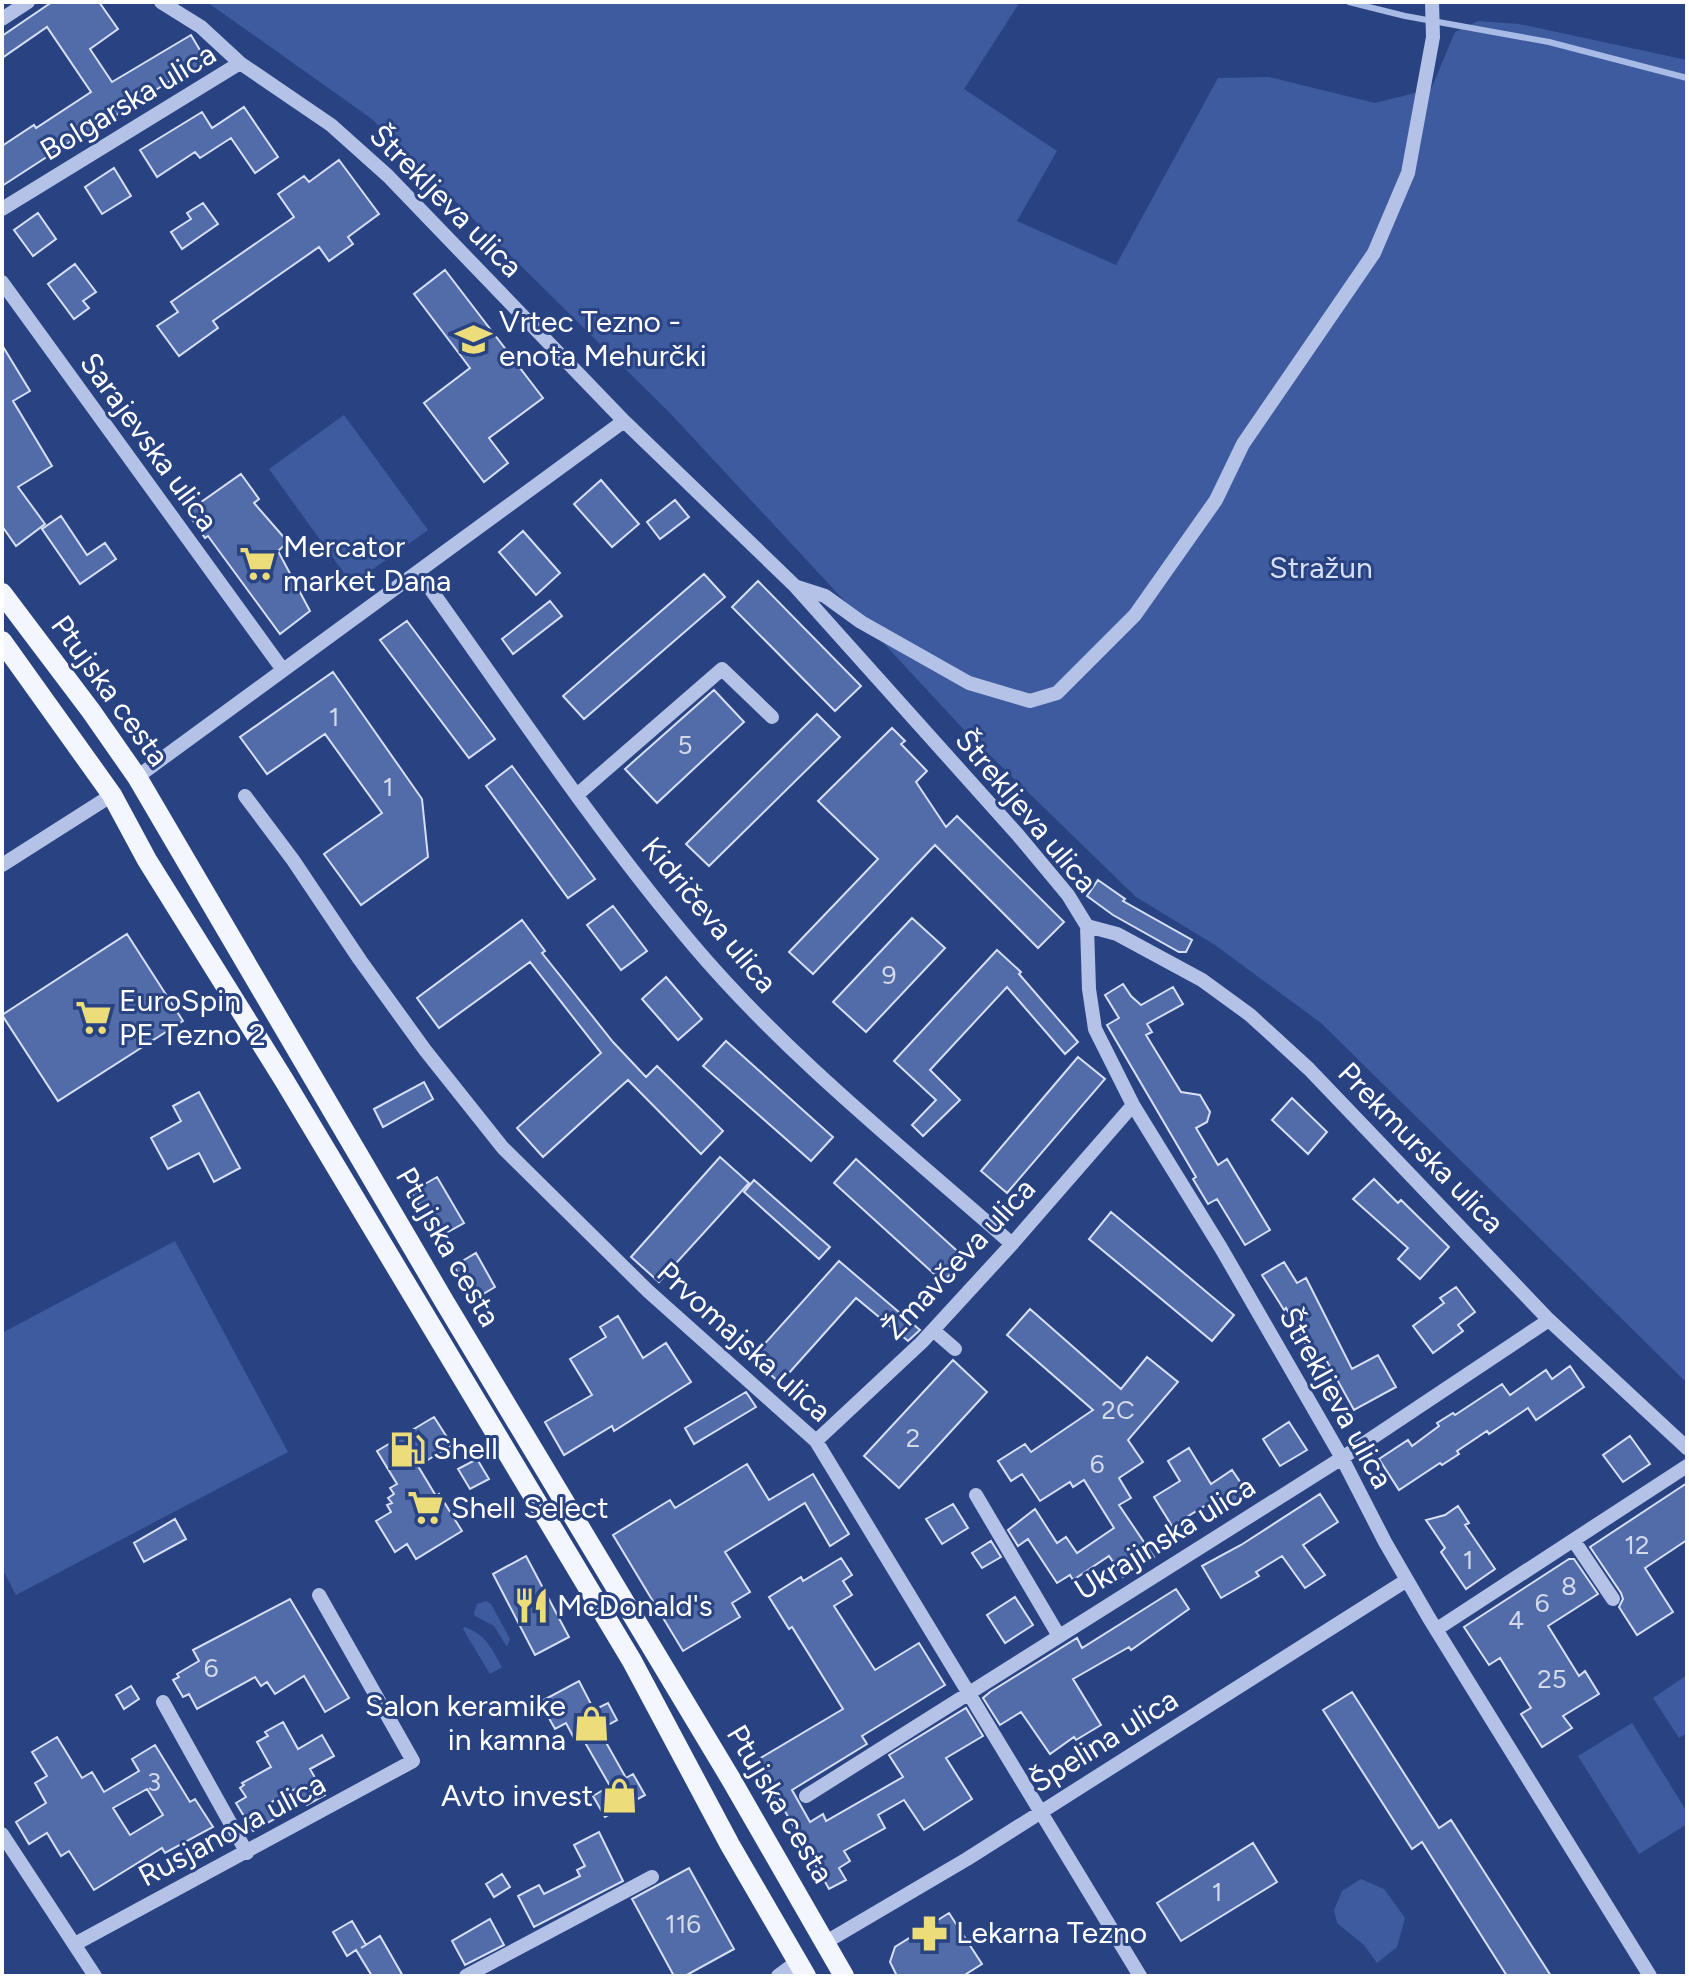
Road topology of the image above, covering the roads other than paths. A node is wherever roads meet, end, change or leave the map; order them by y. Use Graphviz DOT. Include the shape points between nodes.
graph roads {
  1 [pos="28,2"];
  2 [pos="161,2"];
  3 [pos="1432,2"];
  4 [pos="2,19"];
  5 [pos="240,63"];
  6 [pos="2,209"];
  7 [pos="2,282"];
  8 [pos="624,421"];
  9 [pos="419,573"];
  10 [pos="795,586"];
  11 [pos="2,593"];
  12 [pos="2,641"];
  13 [pos="283,670"];
  14 [pos="772,717"];
  15 [pos="137,777"];
  16 [pos="578,794"];
  17 [pos="112,795"];
  18 [pos="245,796"];
  19 [pos="2,865"];
  20 [pos="1087,926"];
  21 [pos="1133,1105"];
  22 [pos="1012,1244"];
  23 [pos="1549,1320"];
  24 [pos="933,1330"];
  25 [pos="955,1349"];
  26 [pos="816,1441"];
  27 [pos="1687,1448"];
  28 [pos="1342,1458"];
  29 [pos="1687,1466"];
  30 [pos="976,1495"];
  31 [pos="1574,1541"];
  32 [pos="1407,1580"];
  33 [pos="319,1595"];
  34 [pos="1613,1599"];
  35 [pos="1437,1629"];
  36 [pos="1059,1636"];
  37 [pos="968,1693"];
  38 [pos="163,1702"];
  39 [pos="806,1796"];
  40 [pos="1040,1811"];
  41 [pos="2,1834"];
  42 [pos="247,1853"];
  43 [pos="652,1877"];
  44 [pos="826,1942"];
  45 [pos="75,1944"];
  46 [pos="802,1969"];
  47 [pos="95,1976"];
  48 [pos="466,1976"];
  49 [pos="778,1976"];
  50 [pos="844,1976"];
  51 [pos="1140,1976"];
  52 [pos="1650,1976"];
  1 -- 4 [label="street"];
  2 -- 5 [label="street, Štrekljeva ulica" via="201,27"];
  3 -- 10 [label="street" via="1433,37 1408,173 1374,253 1243,444 1216,500 1135,615 1057,693 1030,701 969,683 825,596"];
  5 -- 6 [label="street, Bolgarska ulica"];
  5 -- 8 [label="street, Štrekljeva ulica" via="331,125 388,176"];
  7 -- 13 [label="street, Sarajevska ulica"];
  8 -- 9 [label="street"];
  8 -- 10 [label="street, Štrekljeva ulica"];
  9 -- 13 [label="street"];
  9 -- 16 [label="street, Kidričeva ulica"];
  10 -- 20 [label="street, Štrekljeva ulica" via="1046,868"];
  11 -- 15 [label="main road, Ptujska cesta"];
  12 -- 17 [label="main road, Ptujska cesta"];
  13 -- 15 [label="street"];
  14 -- 16 [label="street" via="722,669"];
  15 -- 17 [label="main road"];
  15 -- 44 [label="main road, Ptujska cesta"];
  16 -- 22 [label="street, Kidričeva ulica" via="694,947 785,1042"];
  17 -- 19 [label="street"];
  17 -- 46 [label="main road, Ptujska cesta" via="632,1661"];
  18 -- 26 [label="street, Prvomajska ulica" via="369,973 503,1148 648,1291"];
  20 -- 21 [label="street, Štrekljeva ulica" via="1095,1029"];
  20 -- 23 [label="street, Prekmurska ulica" via="1117,934 1202,980 1250,1015 1309,1069"];
  21 -- 22 [label="street, Žmavčeva ulica"];
  21 -- 28 [label="street, Štrekljeva ulica"];
  22 -- 24 [label="street, Žmavčeva ulica"];
  23 -- 27 [label="street, Prekmurska ulica"];
  23 -- 28 [label="street, Ukrajinska ulica"];
  24 -- 25 [label="street"];
  24 -- 26 [label="street, Žmavčeva ulica"];
  26 -- 37 [label="street, Prvomajska ulica"];
  28 -- 32 [label="street, Štrekljeva ulica"];
  28 -- 36 [label="street, Ukrajinska ulica"];
  29 -- 31 [label="street"];
  30 -- 36 [label="street"];
  31 -- 34 [label="street"];
  31 -- 35 [label="street"];
  32 -- 35 [label="street, Štrekljeva ulica"];
  32 -- 40 [label="street, Špelina ulica"];
  33 -- 42 [label="street, Rusjanova ulica" via="413,1761"];
  35 -- 52 [label="street, Štrekljeva ulica"];
  36 -- 37 [label="street, Ukrajinska ulica"];
  37 -- 39 [label="street, Ukrajinska ulica"];
  37 -- 40 [label="street, Prvomajska ulica"];
  38 -- 42 [label="street"];
  40 -- 44 [label="street, Špelina ulica"];
  40 -- 51 [label="street, Prvomajska ulica"];
  41 -- 45 [label="street"];
  42 -- 45 [label="street, Rusjanova ulica"];
  43 -- 48 [label="street"];
  44 -- 46 [label="main road"];
  44 -- 50 [label="main road, Ptujska cesta"];
  45 -- 47 [label="street"];
  46 -- 49 [label="street"];
}
